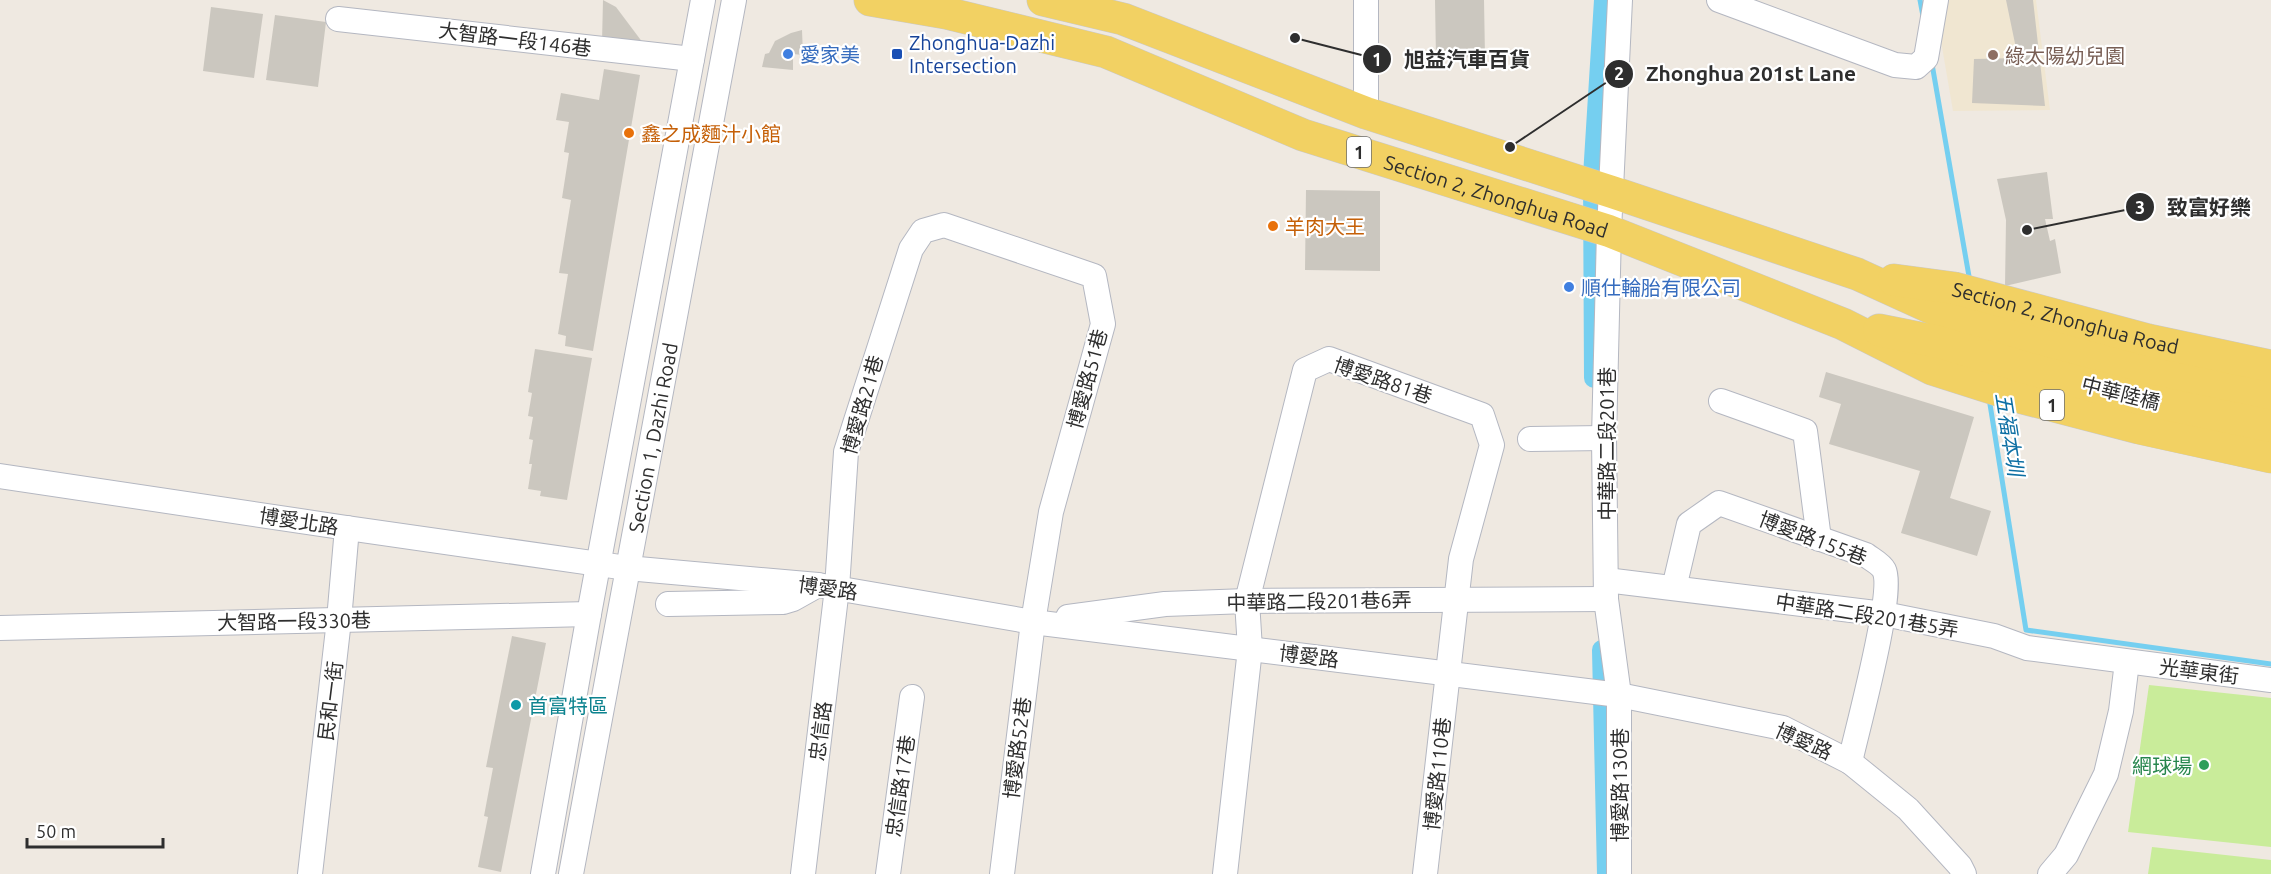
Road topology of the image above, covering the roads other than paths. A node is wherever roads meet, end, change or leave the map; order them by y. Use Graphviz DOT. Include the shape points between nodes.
graph roads {
  1 [pos="703,0"];
  2 [pos="734,0"];
  3 [pos="870,0"];
  4 [pos="1043,0"];
  5 [pos="1366,0"];
  6 [pos="1620,0"];
  7 [pos="1719,0"];
  8 [pos="1936,0"];
  9 [pos="338,19"];
  10 [pos="692,59"];
  11 [pos="1366,113"];
  12 [pos="1612,192"];
  13 [pos="923,231"];
  14 [pos="1609,231"];
  15 [pos="1857,274"];
  16 [pos="1843,324"];
  17 [pos="1943,328"];
  18 [pos="2271,366"];
  19 [pos="2271,396"];
  20 [pos="1720,401"];
  21 [pos="2271,426"];
  22 [pos="1604,438"];
  23 [pos="1530,439"];
  24 [pos="2271,457"];
  25 [pos="0,476"];
  26 [pos="347,528"];
  27 [pos="1819,538"];
  28 [pos="599,564"];
  29 [pos="627,568"];
  30 [pos="828,586"];
  31 [pos="1674,588"];
  32 [pos="1606,590"];
  33 [pos="1456,598"];
  34 [pos="1246,601"];
  35 [pos="668,604"];
  36 [pos="589,614"];
  37 [pos="1884,614"];
  38 [pos="339,620"];
  39 [pos="1033,622"];
  40 [pos="0,628"];
  41 [pos="1250,649"];
  42 [pos="2127,662"];
  43 [pos="1448,673"];
  44 [pos="2271,680"];
  45 [pos="1619,695"];
  46 [pos="912,698"];
  47 [pos="1850,762"];
  48 [pos="310,874"];
  49 [pos="543,874"];
  50 [pos="571,874"];
  51 [pos="803,874"];
  52 [pos="888,874"];
  53 [pos="1002,874"];
  54 [pos="1225,874"];
  55 [pos="1425,874"];
  56 [pos="1619,874"];
  57 [pos="1964,874"];
  58 [pos="2050,874"];
  1 -- 10 [label="street, Section 1, Dazhi Road"];
  2 -- 29 [label="street, Section 1, Dazhi Road"];
  3 -- 14 [label="main road, Section 2, Zhonghua Road / 1" via="946,13 1106,52 1303,135"];
  4 -- 11 [label="main road, Section 2, Zhonghua Road / 1" via="1123,20"];
  5 -- 11 [label="street"];
  6 -- 12 [label="street, 中華路二段201巷"];
  7 -- 8 [label="street" via="1895,65 1916,67 1926,58"];
  9 -- 10 [label="street, 大智路一段146巷"];
  10 -- 28 [label="street, Section 1, Dazhi Road"];
  11 -- 12 [label="main road, Section 2, Zhonghua Road / 1"];
  12 -- 14 [label="street, 中華路二段201巷"];
  12 -- 15 [label="main road, Section 2, Zhonghua Road / 1"];
  13 -- 30 [label="street, 博愛路21巷" via="911,249 846,452"];
  13 -- 39 [label="street, 博愛路51巷" via="944,225 1094,276 1103,324 1051,512"];
  14 -- 16 [label="main road, Section 2, Zhonghua Road / 1"];
  14 -- 22 [label="street, 中華路二段201巷"];
  15 -- 17 [label="main road, Section 2, Zhonghua Road / 1"];
  15 -- 18 [label="main road, Section 2, Zhonghua Road / 1" via="1954,288 2148,340"];
  16 -- 17 [label="main road, Section 2, Zhonghua Road / 1"];
  16 -- 24 [label="main road, Section 2, Zhonghua Road / 1" via="1932,369 2023,398"];
  17 -- 19 [label="main road, 中華陸橋 / 1"];
  17 -- 21 [label="main road, 中華陸橋 / 1" via="2030,369 2142,399"];
  20 -- 27 [label="street" via="1804,431"];
  22 -- 23 [label="street"];
  22 -- 32 [label="street, 中華路二段201巷"];
  25 -- 26 [label="street, 博愛北路"];
  26 -- 28 [label="street, 博愛北路"];
  26 -- 38 [label="street, 民和一街"];
  27 -- 31 [label="street, 博愛路155巷" via="1719,503 1689,524"];
  27 -- 37 [label="street, 博愛路155巷" via="1866,555 1883,568 1887,582"];
  28 -- 29 [label="street, 博愛路"];
  28 -- 36 [label="street, Section 1, Dazhi Road"];
  29 -- 30 [label="street, 博愛路"];
  29 -- 50 [label="street, Section 1, Dazhi Road"];
  30 -- 35 [label="street" via="783,602"];
  30 -- 39 [label="street, 博愛路"];
  30 -- 51 [label="street, 忠信路"];
  31 -- 32 [label="street, 中華路二段201巷5弄"];
  31 -- 37 [label="street, 中華路二段201巷5弄"];
  32 -- 33 [label="street, 中華路二段201巷6弄"];
  32 -- 45 [label="street, 中華路二段201巷"];
  33 -- 34 [label="street, 中華路二段201巷6弄"];
  33 -- 34 [label="street, 博愛路81巷" via="1461,559 1491,445 1482,415 1329,359 1305,370"];
  33 -- 43 [label="street, 博愛路81巷"];
  34 -- 39 [label="street, 中華路二段201巷6弄" via="1165,604"];
  34 -- 41 [label="street, 博愛路81巷"];
  36 -- 38 [label="street, 大智路一段330巷"];
  36 -- 49 [label="street, Section 1, Dazhi Road"];
  37 -- 42 [label="street, 中華路二段201巷5弄" via="1994,636 2027,648"];
  37 -- 47 [label="street, 博愛路155巷"];
  38 -- 40 [label="street, 大智路一段330巷"];
  38 -- 48 [label="street, 民和一街"];
  39 -- 41 [label="street, 博愛路"];
  39 -- 53 [label="street, 博愛路52巷"];
  41 -- 43 [label="street, 博愛路"];
  41 -- 54 [label="street, 博愛路81巷"];
  42 -- 44 [label="street, 光華東街"];
  42 -- 58 [label="street" via="2121,711 2106,774 2066,855"];
  43 -- 45 [label="street, 博愛路"];
  43 -- 55 [label="street, 博愛路110巷"];
  45 -- 47 [label="street, 博愛路" via="1783,728"];
  45 -- 56 [label="street, 博愛路130巷"];
  46 -- 52 [label="street, 忠信路17巷"];
  47 -- 57 [label="street, 博愛路" via="1908,809"];
}
